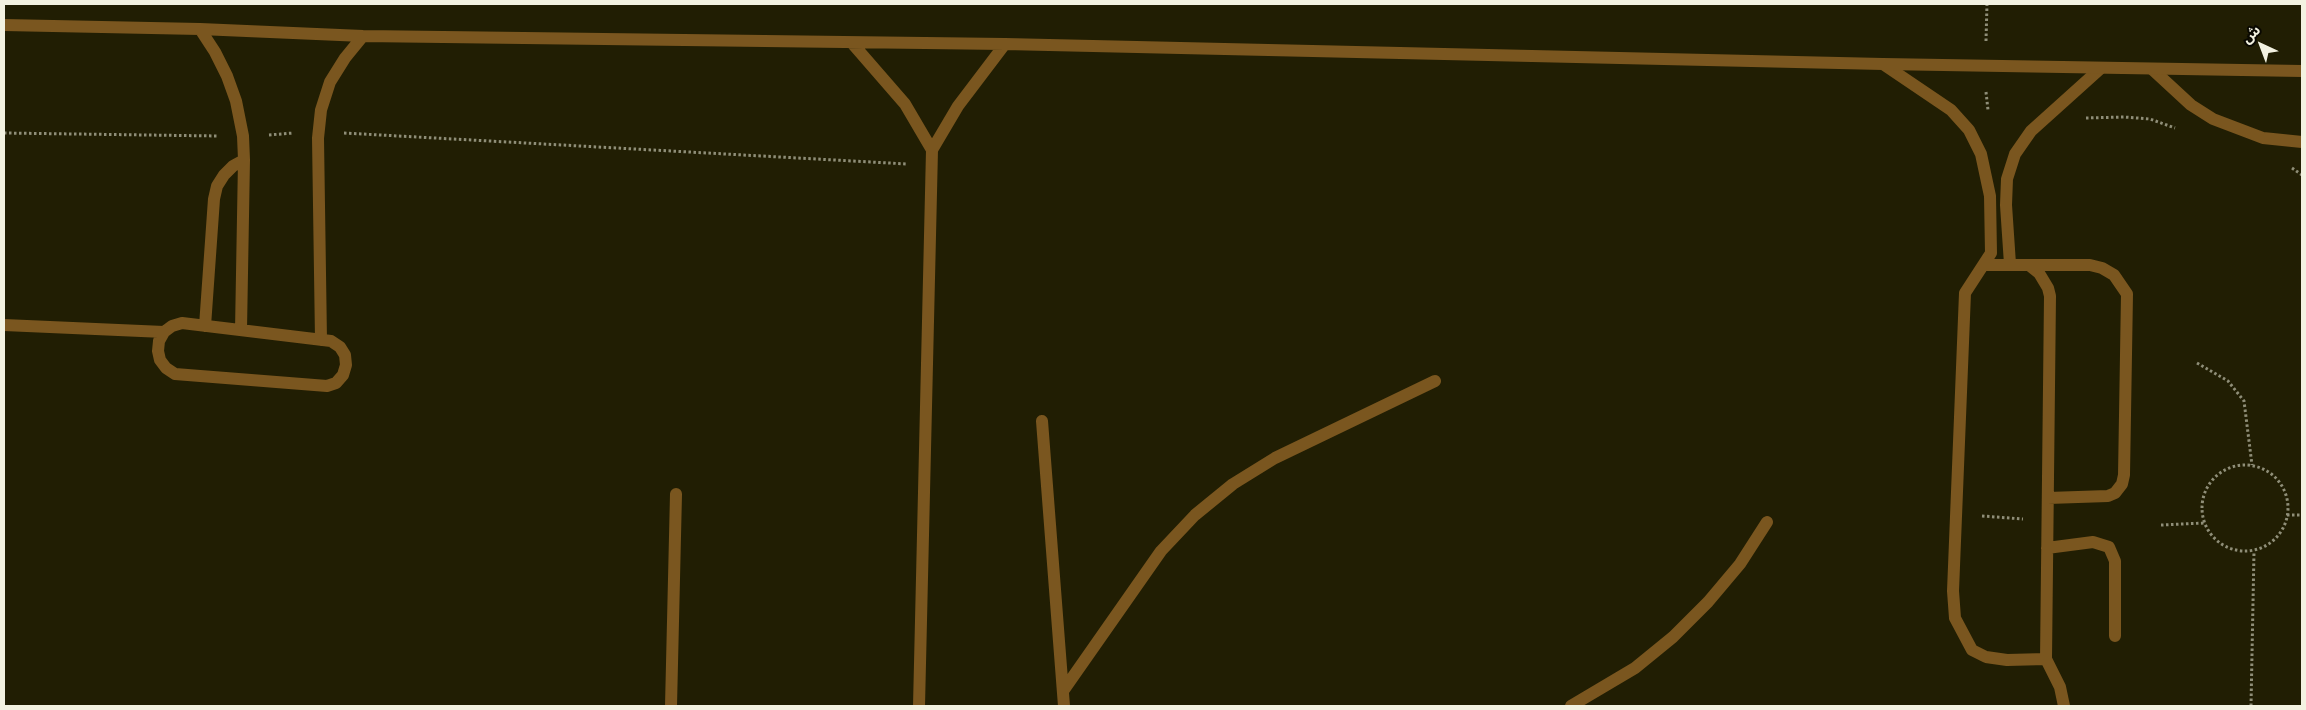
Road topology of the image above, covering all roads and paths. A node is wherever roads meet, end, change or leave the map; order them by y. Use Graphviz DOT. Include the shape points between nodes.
graph roads {
  1 [pos="4,25"];
  2 [pos="200,29"];
  3 [pos="363,36"];
  4 [pos="852,43"];
  5 [pos="1005,44"];
  6 [pos="1883,64"];
  7 [pos="2101,68"];
  8 [pos="2152,69"];
  9 [pos="2302,71"];
  10 [pos="2080,120"];
  11 [pos="2178,128"];
  12 [pos="319,132"];
  13 [pos="4,133"];
  14 [pos="243,136"];
  15 [pos="2302,142"];
  16 [pos="932,150"];
  17 [pos="244,160"];
  18 [pos="932,165"];
  19 [pos="2289,166"];
  20 [pos="2302,174"];
  21 [pos="2010,264"];
  22 [pos="1985,265"];
  23 [pos="2029,265"];
  24 [pos="4,325"];
  25 [pos="205,326"];
  26 [pos="241,330"];
  27 [pos="164,332"];
  28 [pos="322,340"];
  29 [pos="2197,363"];
  30 [pos="1435,381"];
  31 [pos="1042,420"];
  32 [pos="2252,465"];
  33 [pos="676,494"];
  34 [pos="2048,498"];
  35 [pos="1956,514"];
  36 [pos="2287,515"];
  37 [pos="2302,515"];
  38 [pos="1767,522"];
  39 [pos="2047,522"];
  40 [pos="2204,523"];
  41 [pos="2161,526"];
  42 [pos="2047,548"];
  43 [pos="2254,551"];
  44 [pos="2114,636"];
  45 [pos="2046,659"];
  46 [pos="1063,691"];
  47 [pos="671,706"];
  48 [pos="919,706"];
  49 [pos="1064,706"];
  50 [pos="1571,706"];
  51 [pos="2064,706"];
  52 [pos="2251,706"];
  1 -- 2 [label="street"];
  2 -- 3 [label="street"];
  2 -- 14 [label="street" via="227,76"];
  3 -- 4 [label="street"];
  3 -- 12 [label="street" via="330,82 321,110"];
  4 -- 5 [label="street"];
  4 -- 16 [label="street" via="899,97"];
  5 -- 6 [label="street"];
  5 -- 16 [label="street" via="958,106"];
  6 -- 7 [label="street"];
  6 -- 22 [label="street" via="1951,110 1968,130 1981,154 1990,196 1991,253"];
  7 -- 8 [label="street"];
  7 -- 21 [label="street" via="2031,131 2015,154 2007,179"];
  8 -- 9 [label="street"];
  8 -- 15 [label="street" via="2184,100 2213,119 2263,138"];
  10 -- 11 [label="path" via="2089,117 2150,119"];
  12 -- 14 [label="path"];
  12 -- 18 [label="path"];
  12 -- 28 [label="street"];
  13 -- 14 [label="path"];
  14 -- 17 [label="street"];
  16 -- 18 [label="street"];
  17 -- 25 [label="street" via="233,166 217,186"];
  17 -- 26 [label="street"];
  18 -- 48 [label="street"];
  19 -- 20 [label="path"];
  21 -- 22 [label="street"];
  21 -- 23 [label="street"];
  22 -- 35 [label="street" via="1965,294"];
  23 -- 34 [label="street" via="2040,273 2050,296"];
  23 -- 34 [label="street" via="2090,264 2114,275 2127,294 2122,484 2108,496"];
  24 -- 27 [label="street"];
  25 -- 26 [label="street"];
  25 -- 27 [label="street" via="182,323"];
  26 -- 28 [label="street"];
  27 -- 28 [label="street" via="158,351 166,368 175,374 327,386 343,375 345,355 332,341"];
  29 -- 32 [label="path" via="2228,381 2244,402"];
  30 -- 46 [label="street" via="1274,458 1233,484 1162,551"];
  31 -- 46 [label="street"];
  32 -- 36 [label="path" via="2278,479 2286,492"];
  32 -- 40 [label="path" via="2222,470 2211,480 2201,509"];
  33 -- 47 [label="street"];
  34 -- 39 [label="street"];
  35 -- 39 [label="path"];
  35 -- 45 [label="street" via="1953,591 1955,618 1962,636 1972,650 1986,657"];
  36 -- 37 [label="path"];
  36 -- 43 [label="path" via="2278,535"];
  38 -- 50 [label="street" via="1740,564 1673,637 1634,668"];
  39 -- 42 [label="street"];
  40 -- 41 [label="path"];
  40 -- 43 [label="path" via="2211,536 2223,546 2237,551"];
  42 -- 44 [label="street" via="2093,542 2109,547 2115,561"];
  42 -- 45 [label="street"];
  43 -- 52 [label="path"];
  45 -- 51 [label="street" via="2060,687"];
  46 -- 49 [label="street"];
}
